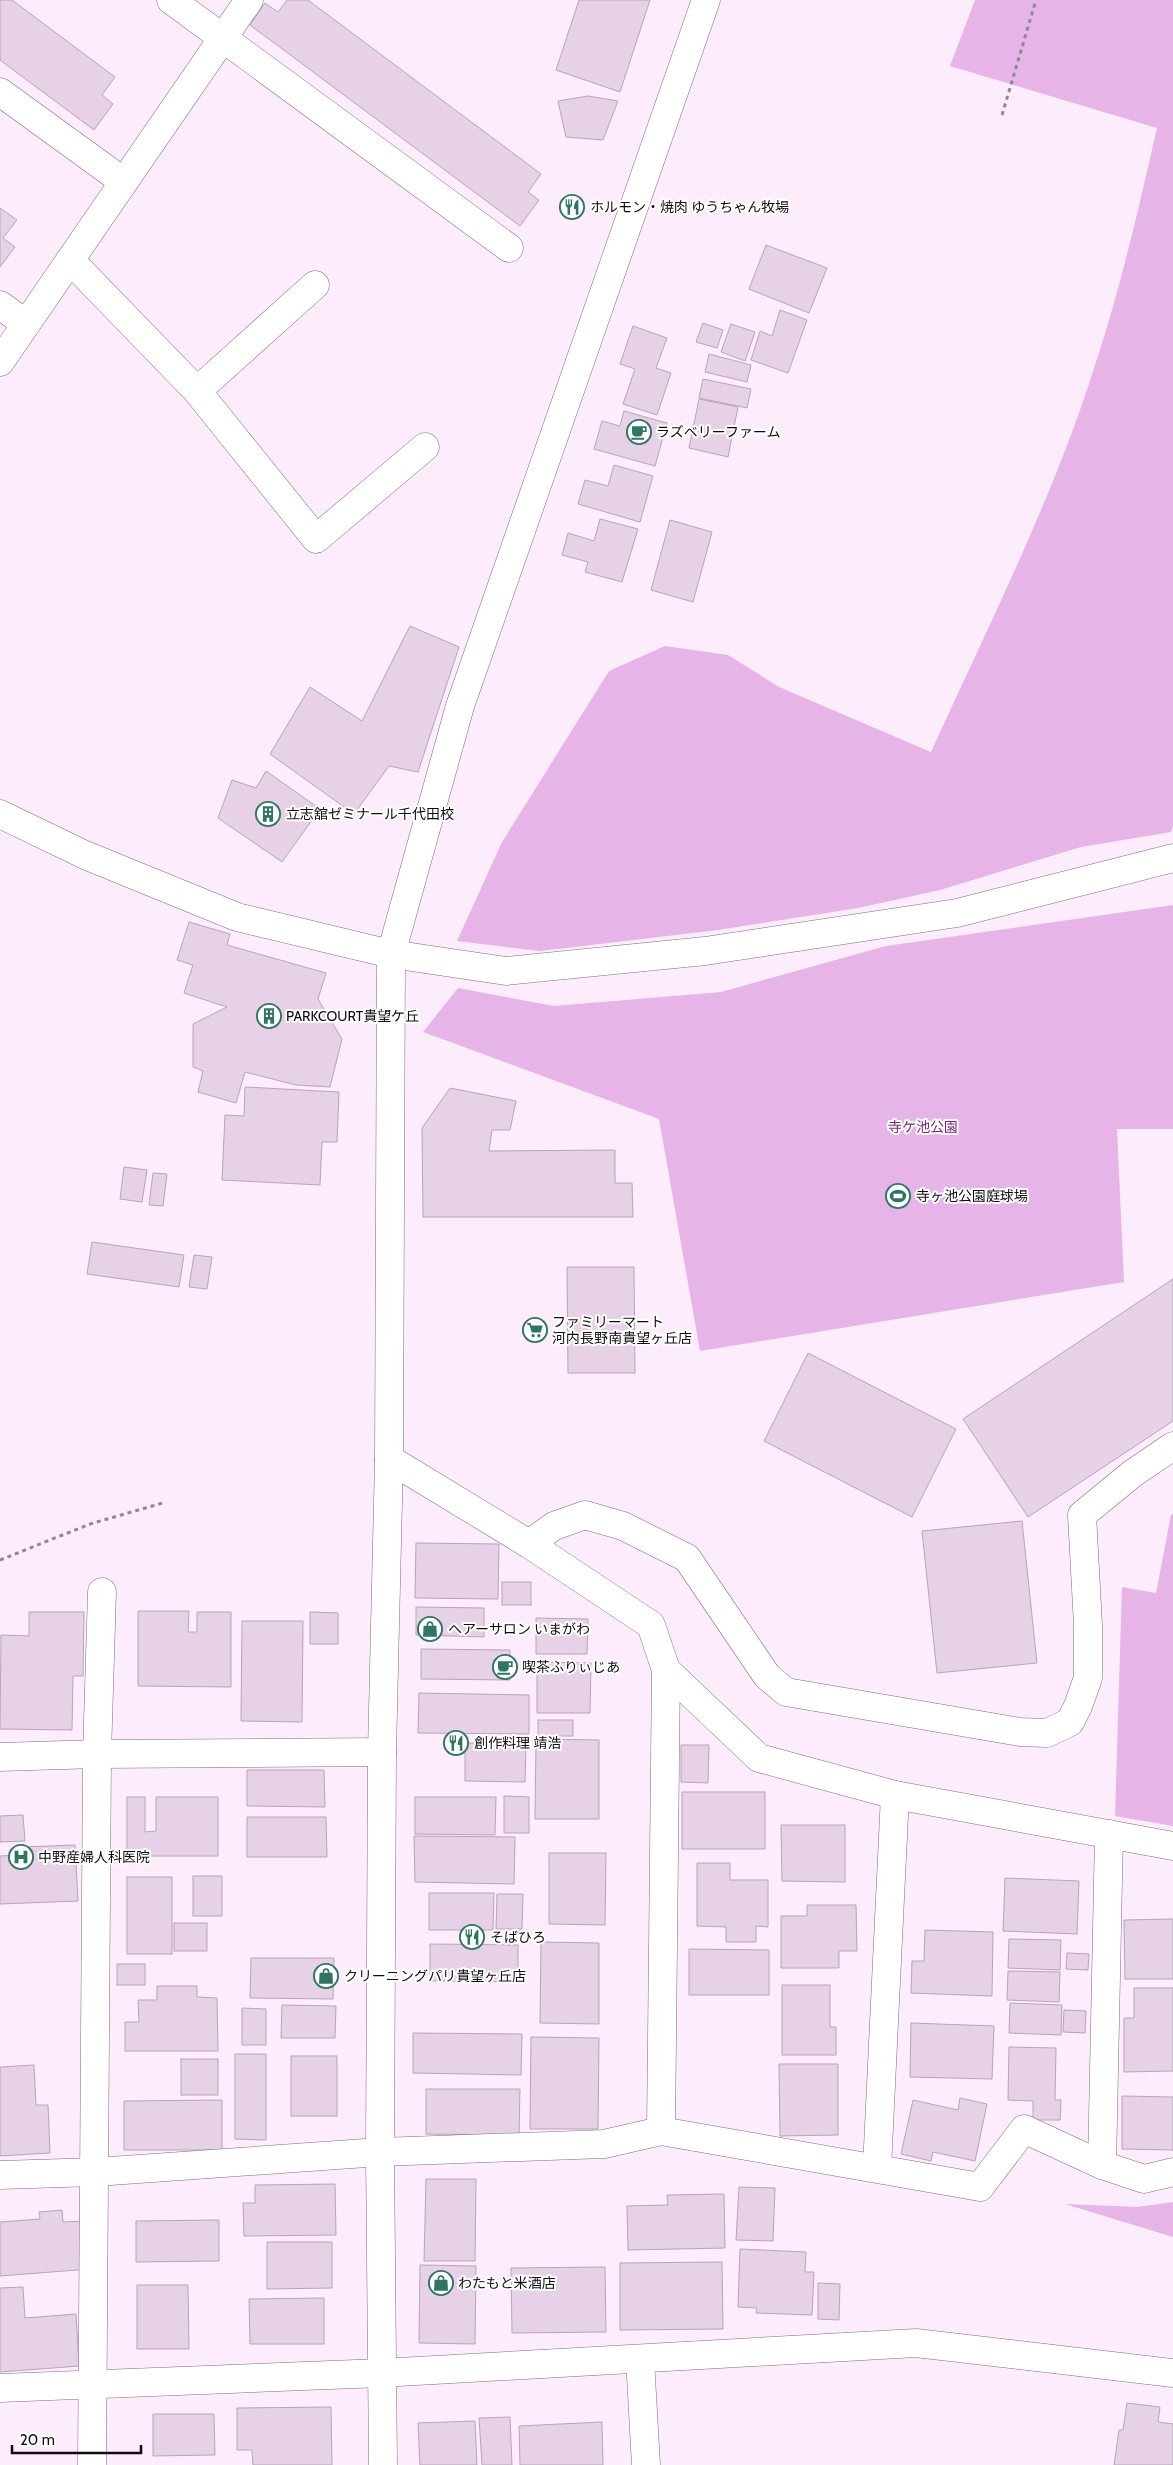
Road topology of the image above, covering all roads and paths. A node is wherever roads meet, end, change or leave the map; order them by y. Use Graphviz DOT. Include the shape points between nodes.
graph roads {
  1 [pos="171,0"];
  2 [pos="249,0"];
  3 [pos="706,0"];
  4 [pos="1036,0"];
  5 [pos="222,38"];
  6 [pos="0,92"];
  7 [pos="1002,115"];
  8 [pos="124,182"];
  9 [pos="509,248"];
  10 [pos="70,260"];
  11 [pos="315,285"];
  12 [pos="0,305"];
  13 [pos="26,324"];
  14 [pos="0,362"];
  15 [pos="198,391"];
  16 [pos="425,447"];
  17 [pos="0,814"];
  18 [pos="1173,858"];
  19 [pos="391,954"];
  20 [pos="1173,1446"];
  21 [pos="390,1459"];
  22 [pos="166,1502"];
  23 [pos="529,1544"];
  24 [pos="0,1560"];
  25 [pos="102,1592"];
  26 [pos="666,1670"];
  27 [pos="382,1752"];
  28 [pos="97,1754"];
  29 [pos="0,1758"];
  30 [pos="896,1795"];
  31 [pos="1109,1834"];
  32 [pos="1173,1846"];
  33 [pos="661,2131"];
  34 [pos="380,2152"];
  35 [pos="1102,2164"];
  36 [pos="876,2168"];
  37 [pos="96,2172"];
  38 [pos="1173,2172"];
  39 [pos="0,2174"];
  40 [pos="640,2359"];
  41 [pos="381,2373"];
  42 [pos="1173,2373"];
  43 [pos="94,2384"];
  44 [pos="0,2388"];
  45 [pos="92,2465"];
  46 [pos="383,2465"];
  47 [pos="646,2465"];
  1 -- 5 [label="street"];
  2 -- 5 [label="street"];
  3 -- 19 [label="street" via="460,706"];
  4 -- 7 [label="path"];
  5 -- 8 [label="street"];
  5 -- 9 [label="street"];
  6 -- 8 [label="street"];
  8 -- 10 [label="street"];
  10 -- 13 [label="street"];
  10 -- 15 [label="street"];
  11 -- 15 [label="street"];
  12 -- 13 [label="street"];
  13 -- 14 [label="street"];
  15 -- 16 [label="street" via="316,539"];
  17 -- 19 [label="street" via="85,855 237,917"];
  18 -- 19 [label="street" via="957,913 705,952 506,971"];
  19 -- 21 [label="street"];
  20 -- 23 [label="street" via="1082,1515 1088,1678 1070,1722 1046,1733 1020,1732 786,1692 767,1676 687,1558 623,1526 585,1515 554,1526"];
  21 -- 23 [label="street"];
  21 -- 27 [label="street"];
  22 -- 24 [label="path" via="90,1524"];
  23 -- 26 [label="street" via="651,1625"];
  25 -- 28 [label="street"];
  26 -- 30 [label="street" via="760,1758"];
  26 -- 33 [label="street"];
  27 -- 28 [label="street"];
  27 -- 34 [label="street"];
  28 -- 29 [label="street"];
  28 -- 37 [label="street"];
  30 -- 31 [label="street"];
  30 -- 36 [label="street"];
  31 -- 32 [label="street"];
  31 -- 35 [label="street"];
  33 -- 34 [label="street" via="604,2144"];
  33 -- 36 [label="street"];
  34 -- 37 [label="street"];
  34 -- 41 [label="street"];
  35 -- 36 [label="street" via="1024,2129 980,2187"];
  35 -- 38 [label="street" via="1144,2180"];
  37 -- 39 [label="street"];
  37 -- 43 [label="street"];
  40 -- 41 [label="street"];
  40 -- 42 [label="street" via="916,2343"];
  40 -- 47 [label="street"];
  41 -- 43 [label="street"];
  41 -- 46 [label="street"];
  43 -- 44 [label="street"];
  43 -- 45 [label="street"];
}
